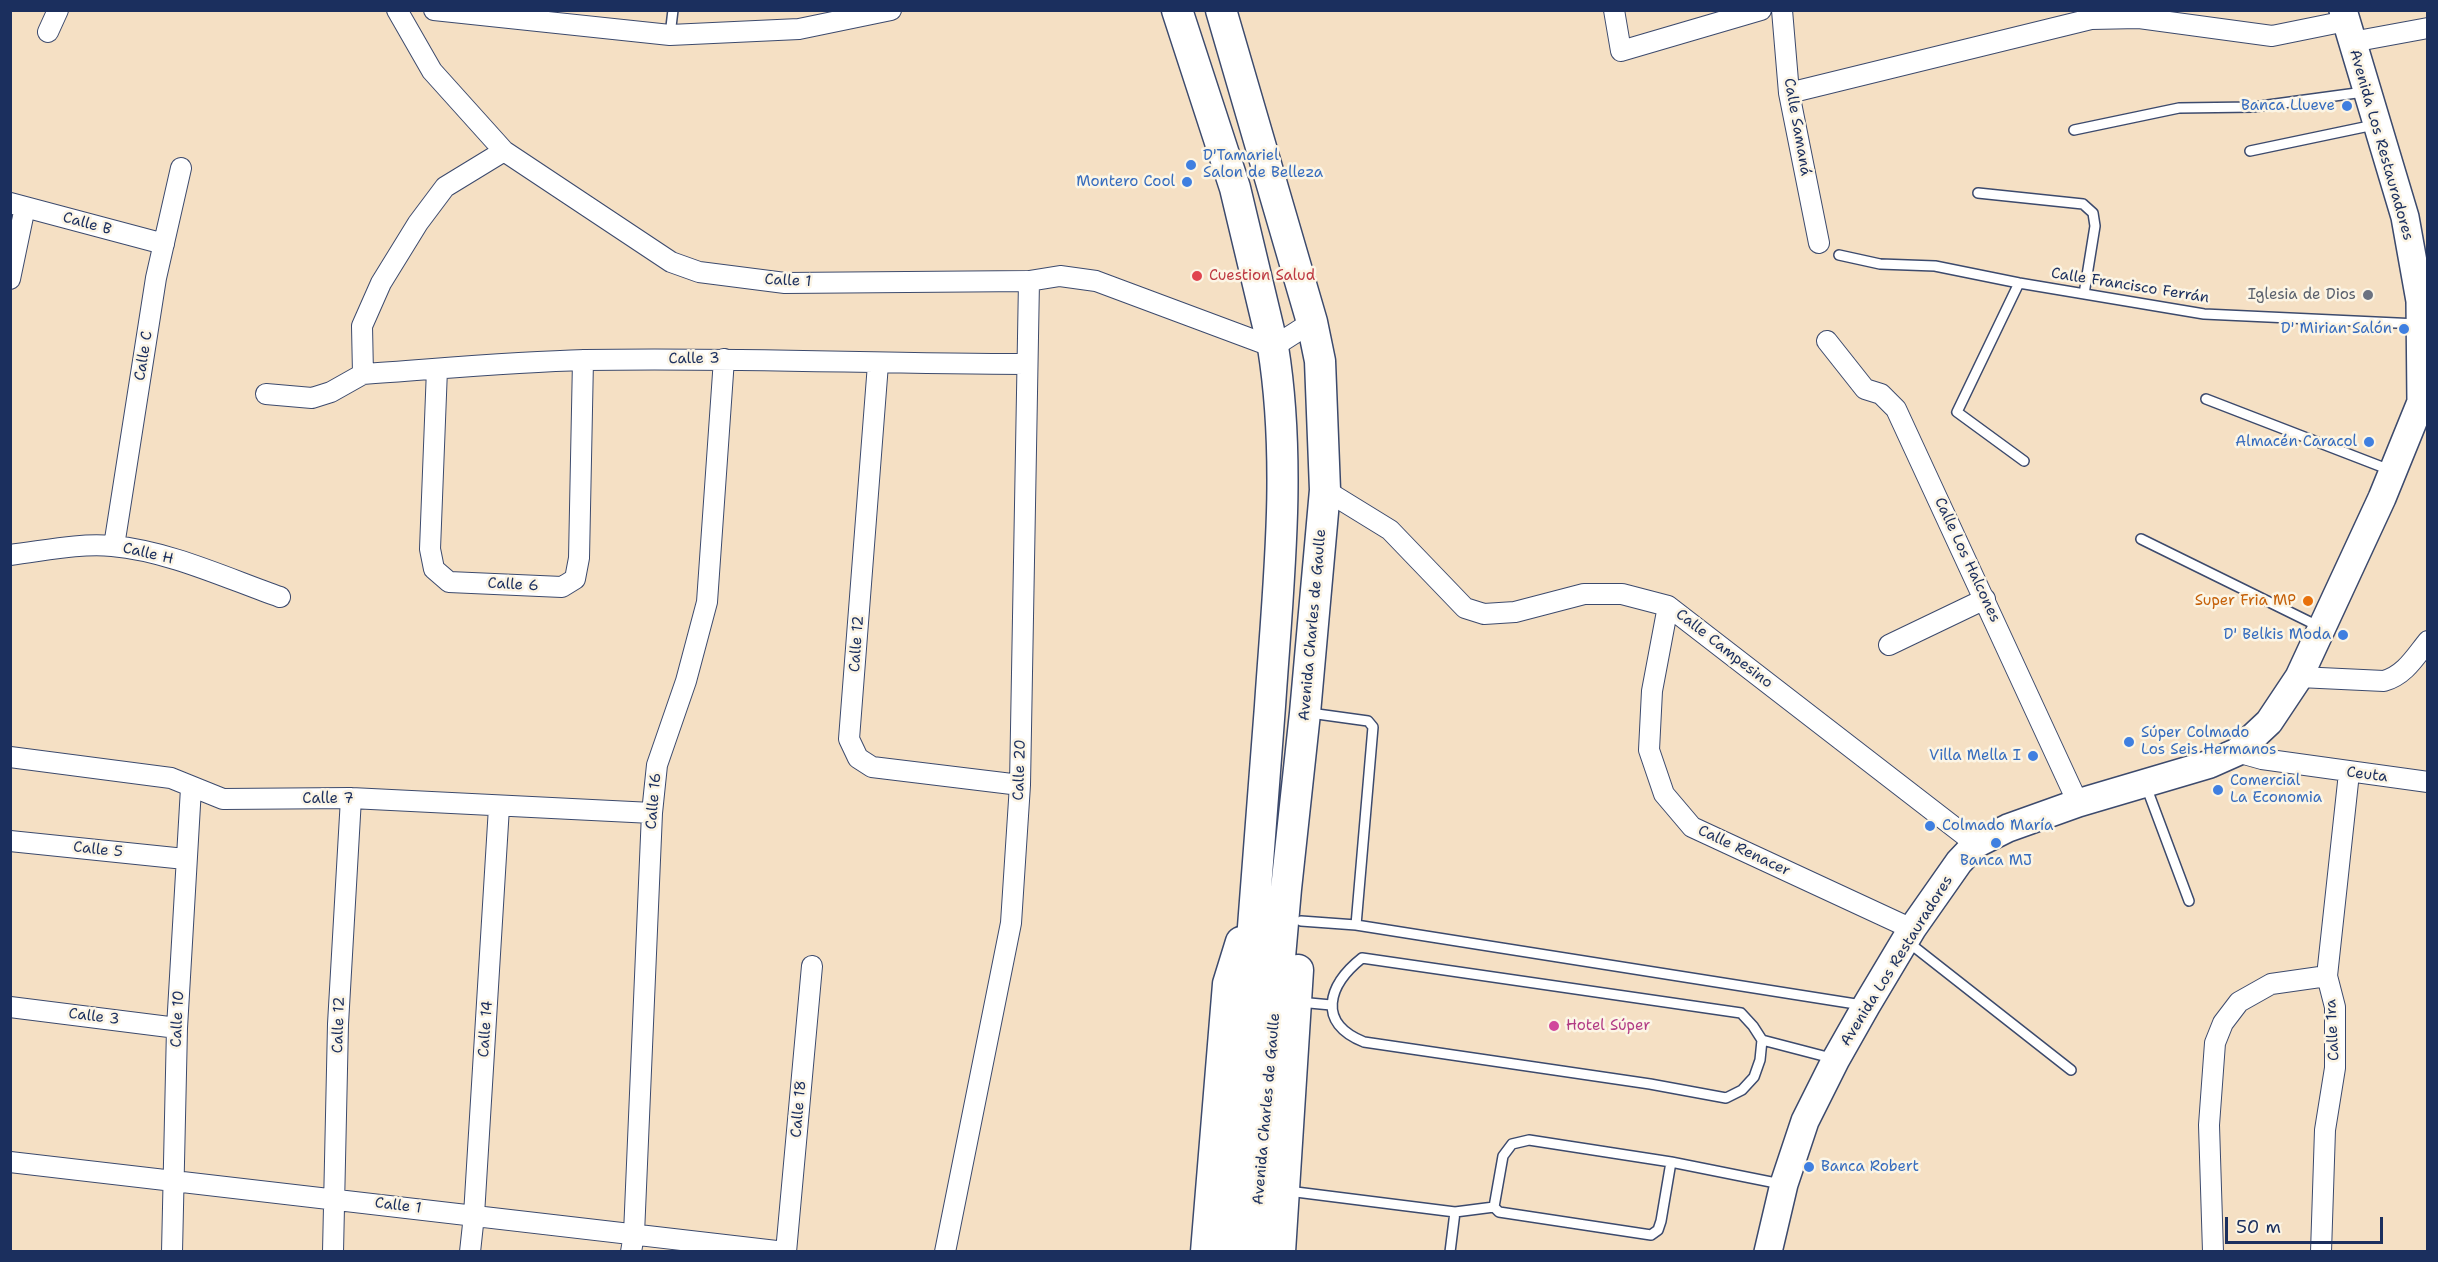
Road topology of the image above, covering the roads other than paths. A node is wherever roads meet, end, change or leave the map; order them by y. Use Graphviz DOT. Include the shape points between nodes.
graph roads {
  1 [pos="58,10"];
  2 [pos="397,10"];
  3 [pos="434,10"];
  4 [pos="673,10"];
  5 [pos="891,10"];
  6 [pos="1177,10"];
  7 [pos="1221,10"];
  8 [pos="1614,10"];
  9 [pos="1782,10"];
  10 [pos="439,11"];
  11 [pos="1757,11"];
  12 [pos="2347,25"];
  13 [pos="2427,28"];
  14 [pos="48,32"];
  15 [pos="670,35"];
  16 [pos="2367,92"];
  17 [pos="1789,93"];
  18 [pos="2376,125"];
  19 [pos="2073,130"];
  20 [pos="504,151"];
  21 [pos="2250,152"];
  22 [pos="181,168"];
  23 [pos="1978,193"];
  24 [pos="18,205"];
  25 [pos="1819,243"];
  26 [pos="164,244"];
  27 [pos="1839,255"];
  28 [pos="10,279"];
  29 [pos="1029,281"];
  30 [pos="2019,283"];
  31 [pos="2084,294"];
  32 [pos="1312,322"];
  33 [pos="2420,325"];
  34 [pos="1827,341"];
  35 [pos="1273,346"];
  36 [pos="724,359"];
  37 [pos="583,360"];
  38 [pos="878,364"];
  39 [pos="1026,364"];
  40 [pos="437,369"];
  41 [pos="363,374"];
  42 [pos="266,394"];
  43 [pos="2206,399"];
  44 [pos="2424,403"];
  45 [pos="2024,461"];
  46 [pos="2392,471"];
  47 [pos="1325,490"];
  48 [pos="2141,538"];
  49 [pos="114,546"];
  50 [pos="10,555"];
  51 [pos="280,597"];
  52 [pos="1985,599"];
  53 [pos="1668,606"];
  54 [pos="2322,628"];
  55 [pos="2427,641"];
  56 [pos="1889,645"];
  57 [pos="2299,677"];
  58 [pos="1305,713"];
  59 [pos="2237,752"];
  60 [pos="10,757"];
  61 [pos="2349,773"];
  62 [pos="2427,782"];
  63 [pos="2145,784"];
  64 [pos="1020,785"];
  65 [pos="191,788"];
  66 [pos="351,798"];
  67 [pos="2078,803"];
  68 [pos="499,807"];
  69 [pos="652,813"];
  70 [pos="10,841"];
  71 [pos="1976,844"];
  72 [pos="185,859"];
  73 [pos="1272,888"];
  74 [pos="2189,901"];
  75 [pos="1301,921"];
  76 [pos="1356,925"];
  77 [pos="1909,935"];
  78 [pos="812,966"];
  79 [pos="2327,976"];
  80 [pos="1297,1002"];
  81 [pos="1331,1005"];
  82 [pos="1866,1006"];
  83 [pos="10,1007"];
  84 [pos="177,1028"];
  85 [pos="1762,1040"];
  86 [pos="1836,1059"];
  87 [pos="2071,1070"];
  88 [pos="10,1161"];
  89 [pos="1671,1162"];
  90 [pos="173,1179"];
  91 [pos="1784,1184"];
  92 [pos="1286,1191"];
  93 [pos="334,1199"];
  94 [pos="1494,1207"];
  95 [pos="1455,1212"];
  96 [pos="474,1215"];
  97 [pos="632,1243"];
  98 [pos="172,1251"];
  99 [pos="333,1251"];
  100 [pos="470,1251"];
  101 [pos="786,1251"];
  102 [pos="945,1251"];
  103 [pos="1206,1251"];
  104 [pos="1227,1251"];
  105 [pos="1254,1251"];
  106 [pos="1280,1251"];
  107 [pos="1450,1251"];
  108 [pos="1768,1251"];
  109 [pos="2213,1251"];
  110 [pos="2320,1251"];
  1 -- 14 [label="street"];
  2 -- 20 [label="street, Calle 1" via="432,71"];
  3 -- 10 [label="street"];
  4 -- 15 [label="lane"];
  5 -- 15 [label="street" via="799,29"];
  6 -- 35 [label="main road, Avenida Charles de Gaulle" via="1235,188"];
  7 -- 32 [label="main road, Avenida Charles de Gaulle"];
  8 -- 11 [label="street" via="1621,51"];
  9 -- 17 [label="street, Calle Samaná"];
  10 -- 15 [label="street"];
  12 -- 13 [label="street"];
  12 -- 16 [label="street, Avenida Los Restauradores"];
  12 -- 17 [label="street" via="2271,36 2139,18 2091,19"];
  16 -- 18 [label="street, Avenida Los Restauradores"];
  16 -- 19 [label="lane" via="2262,106 2179,108"];
  17 -- 25 [label="street, Calle Samaná"];
  18 -- 21 [label="lane"];
  18 -- 33 [label="street, Avenida Los Restauradores" via="2404,217 2420,301"];
  20 -- 29 [label="street, Calle 1" via="648,248 699,272 785,283"];
  20 -- 41 [label="street" via="445,187 418,223 381,284 362,326"];
  22 -- 26 [label="street, Calle C"];
  23 -- 31 [label="lane" via="2083,204 2092,213 2095,226"];
  24 -- 26 [label="street, Calle B"];
  24 -- 28 [label="street"];
  26 -- 49 [label="street, Calle C"];
  27 -- 30 [label="lane, Calle Francisco Ferrán" via="1880,264 1935,266"];
  29 -- 35 [label="street, Calle 1" via="1060,276 1096,281"];
  29 -- 39 [label="street, Calle 20"];
  30 -- 31 [label="lane, Calle Francisco Ferrán"];
  30 -- 45 [label="lane" via="1957,412"];
  31 -- 33 [label="lane, Calle Francisco Ferrán" via="2204,314"];
  32 -- 35 [label="street"];
  32 -- 47 [label="main road, Avenida Charles de Gaulle" via="1320,361"];
  33 -- 44 [label="street, Avenida Los Restauradores"];
  34 -- 52 [label="street, Calle Los Halcones" via="1865,389 1881,394 1896,409"];
  35 -- 73 [label="main road, Avenida Charles de Gaulle" via="1283,506"];
  36 -- 37 [label="street, Calle 3"];
  36 -- 38 [label="street, Calle 3"];
  36 -- 69 [label="street, Calle 16" via="707,602 686,681 657,765"];
  37 -- 40 [label="street, Calle 3"];
  37 -- 40 [label="street, Calle 6" via="579,558 575,579 562,587 449,582 434,569 430,549"];
  38 -- 39 [label="street, Calle 3"];
  38 -- 64 [label="street, Calle 12" via="849,739 858,758 873,766"];
  39 -- 64 [label="street, Calle 20"];
  40 -- 41 [label="street, Calle 3"];
  41 -- 42 [label="street" via="332,392 312,398"];
  43 -- 46 [label="lane"];
  44 -- 46 [label="street, Avenida Los Restauradores"];
  46 -- 54 [label="street, Avenida Los Restauradores"];
  47 -- 53 [label="street, Calle Campesino" via="1390,530 1465,608 1484,614 1515,612 1584,594 1622,594"];
  47 -- 58 [label="main road, Avenida Charles de Gaulle"];
  48 -- 54 [label="lane"];
  49 -- 50 [label="street, Calle H"];
  49 -- 51 [label="street, Calle H" via="165,556"];
  52 -- 56 [label="street"];
  52 -- 67 [label="street, Calle Los Halcones"];
  53 -- 71 [label="street, Calle Campesino"];
  53 -- 77 [label="street, Calle Renacer" via="1652,691 1649,750 1664,794 1692,827"];
  54 -- 57 [label="street, Avenida Los Restauradores"];
  55 -- 57 [label="street" via="2395,678 2384,681"];
  57 -- 59 [label="street, Avenida Los Restauradores" via="2269,722"];
  58 -- 73 [label="main road, Avenida Charles de Gaulle"];
  58 -- 76 [label="lane" via="1368,721 1373,727"];
  59 -- 61 [label="street, Ceuta"];
  59 -- 63 [label="street, Avenida Los Restauradores"];
  60 -- 65 [label="street, Calle 7" via="171,778"];
  61 -- 62 [label="street, Ceuta"];
  61 -- 79 [label="street, Calle 1ra"];
  63 -- 67 [label="street, Avenida Los Restauradores"];
  63 -- 74 [label="lane"];
  64 -- 102 [label="street, Calle 20" via="1011,923"];
  65 -- 66 [label="street, Calle 7" via="223,799"];
  65 -- 72 [label="street, Calle 10"];
  66 -- 68 [label="street, Calle 7"];
  66 -- 93 [label="street, Calle 12" via="338,1024"];
  67 -- 71 [label="street, Avenida Los Restauradores"];
  68 -- 69 [label="street, Calle 7"];
  68 -- 96 [label="street, Calle 14"];
  69 -- 97 [label="street, Calle 16"];
  70 -- 72 [label="street, Calle 5"];
  71 -- 77 [label="street, Avenida Los Restauradores" via="1959,862"];
  72 -- 84 [label="street, Calle 10"];
  73 -- 75 [label="main road"];
  73 -- 103 [label="main road" via="1228,984"];
  73 -- 104 [label="main road, Avenida Charles de Gaulle"];
  73 -- 105 [label="main road, Avenida Charles de Gaulle"];
  75 -- 76 [label="lane"];
  75 -- 80 [label="main road"];
  76 -- 82 [label="lane"];
  77 -- 82 [label="street, Avenida Los Restauradores"];
  77 -- 87 [label="lane"];
  78 -- 101 [label="street, Calle 18"];
  79 -- 109 [label="street" via="2271,984 2239,1002 2223,1023 2215,1043 2209,1125"];
  79 -- 110 [label="street, Calle 1ra" via="2335,1007 2335,1068 2325,1130"];
  80 -- 81 [label="lane"];
  80 -- 92 [label="main road"];
  81 -- 85 [label="lane" via="1346,971 1362,958 1741,1013"];
  81 -- 85 [label="lane" via="1336,1023 1364,1042 1726,1098 1742,1090 1754,1077"];
  82 -- 86 [label="street, Avenida Los Restauradores"];
  83 -- 84 [label="street, Calle 3"];
  84 -- 90 [label="street, Calle 10"];
  85 -- 86 [label="lane"];
  86 -- 91 [label="street, Avenida Los Restauradores" via="1805,1121"];
  88 -- 90 [label="street, Calle 1"];
  89 -- 91 [label="lane"];
  89 -- 94 [label="lane" via="1529,1140 1512,1144 1503,1156"];
  89 -- 94 [label="lane" via="1661,1221 1652,1235 1499,1212"];
  90 -- 93 [label="street, Calle 1"];
  90 -- 98 [label="street, Calle 10"];
  91 -- 108 [label="street, Avenida Los Restauradores"];
  92 -- 95 [label="lane"];
  92 -- 106 [label="main road"];
  93 -- 96 [label="street, Calle 1"];
  93 -- 99 [label="street, Calle 12"];
  94 -- 95 [label="lane"];
  95 -- 107 [label="lane"];
  96 -- 97 [label="street, Calle 1"];
  96 -- 100 [label="street, Calle 14"];
  97 -- 101 [label="street, Calle 1"];
}
